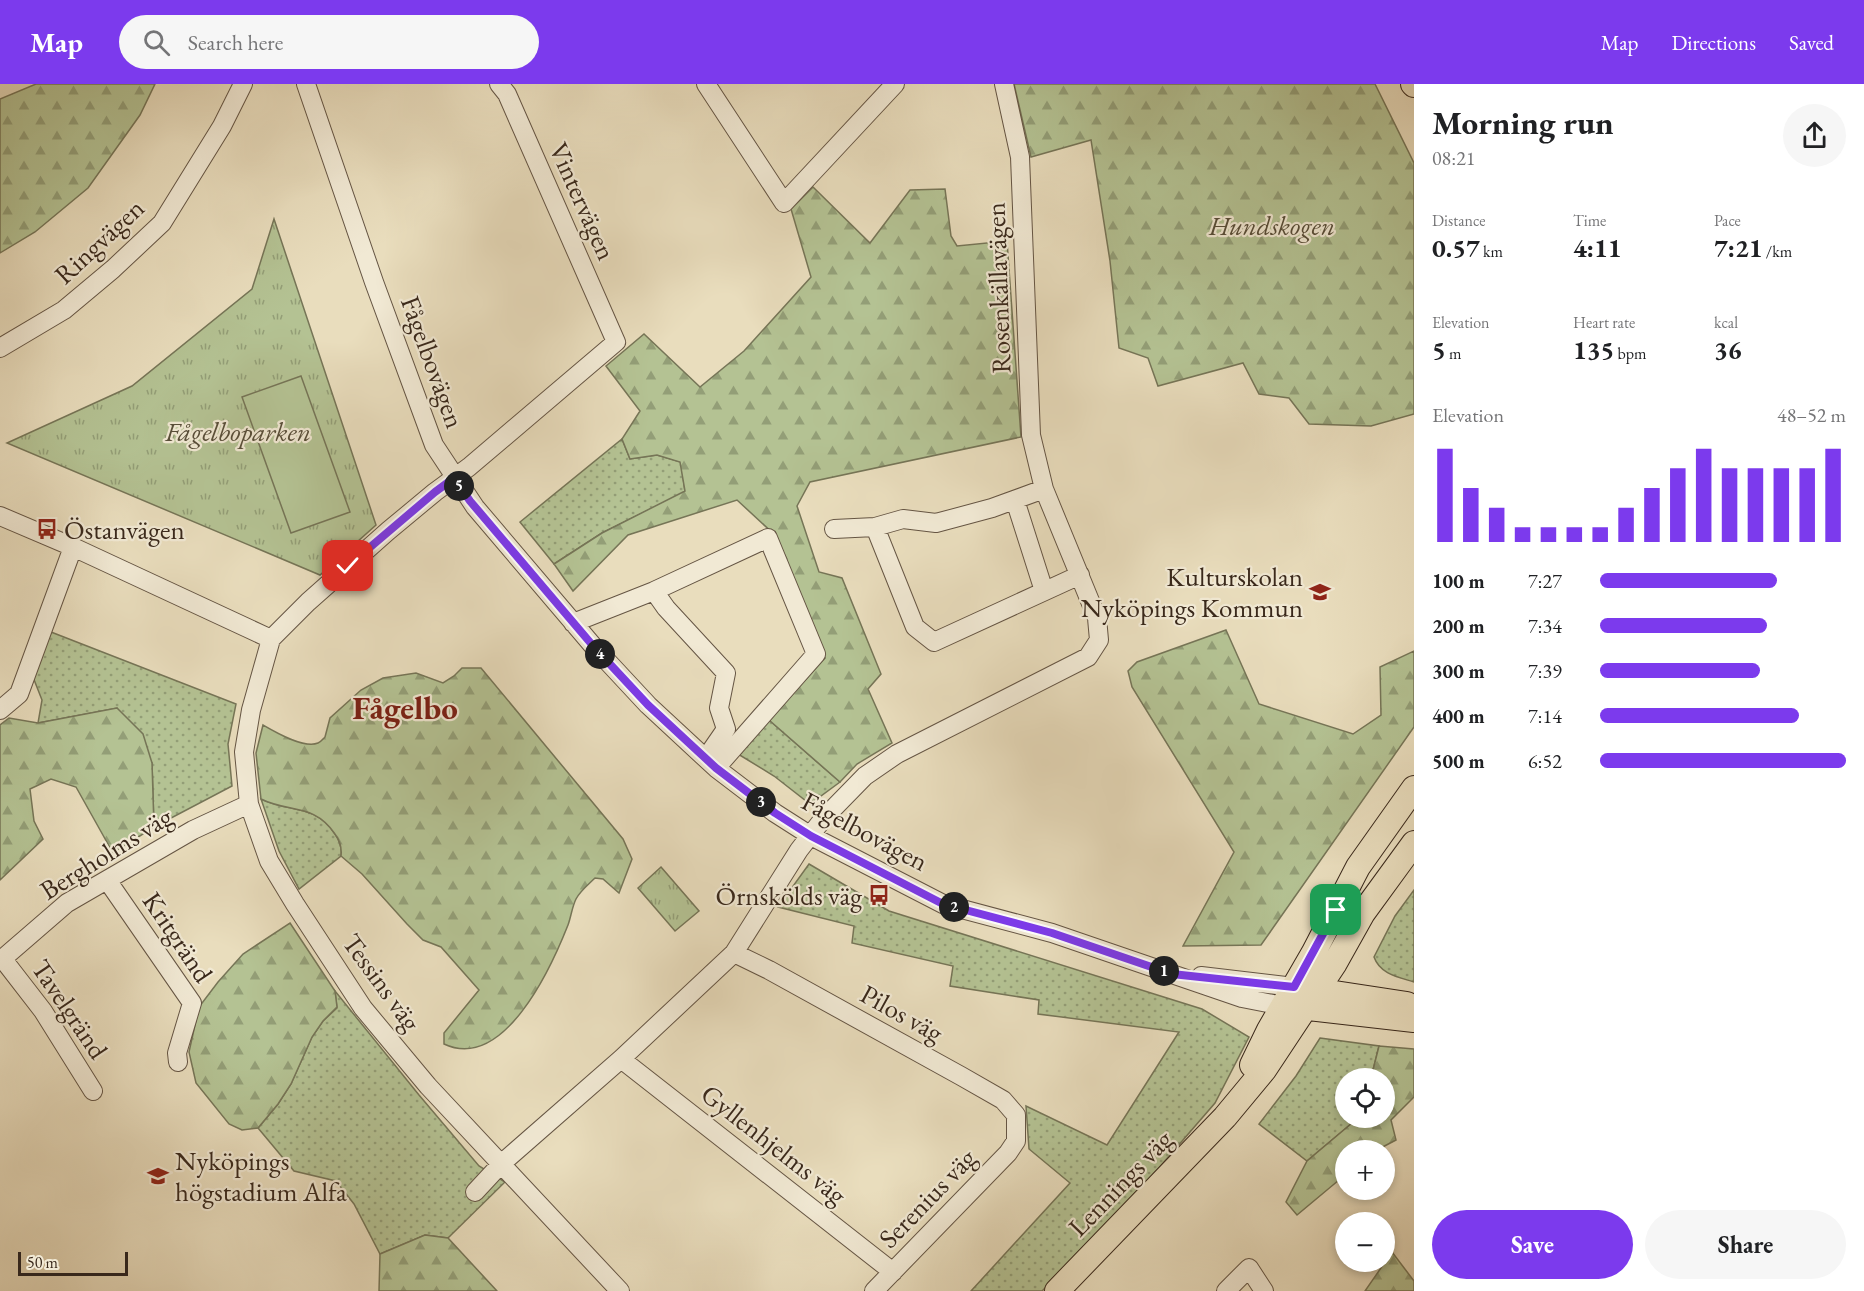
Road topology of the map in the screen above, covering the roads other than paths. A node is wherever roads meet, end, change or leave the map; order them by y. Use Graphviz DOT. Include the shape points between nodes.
graph roads {
  1 [pos="243,84"];
  2 [pos="306,84"];
  3 [pos="499,84"];
  4 [pos="706,84"];
  5 [pos="895,84"];
  6 [pos="1004,84"];
  7 [pos="0,348"];
  8 [pos="454,478"];
  9 [pos="1044,489"];
  10 [pos="1015,500"];
  11 [pos="0,516"];
  12 [pos="875,527"];
  13 [pos="834,529"];
  14 [pos="73,547"];
  15 [pos="1080,575"];
  16 [pos="654,591"];
  17 [pos="1044,591"];
  18 [pos="573,623"];
  19 [pos="270,639"];
  20 [pos="0,710"];
  21 [pos="711,763"];
  22 [pos="1414,788"];
  23 [pos="249,804"];
  24 [pos="811,836"];
  25 [pos="1414,843"];
  26 [pos="107,880"];
  27 [pos="734,954"];
  28 [pos="1,960"];
  29 [pos="1300,998"];
  30 [pos="1414,1005"];
  31 [pos="1414,1020"];
  32 [pos="621,1059"];
  33 [pos="178,1062"];
  34 [pos="93,1091"];
  35 [pos="1016,1141"];
  36 [pos="501,1164"];
  37 [pos="475,1192"];
  38 [pos="893,1272"];
  39 [pos="620,1291"];
  40 [pos="874,1291"];
  41 [pos="1057,1291"];
  42 [pos="1226,1291"];
  43 [pos="1264,1291"];
  1 -- 7 [label="street, Ringvägen" via="222,126 162,223 64,310"];
  2 -- 8 [label="street, Fågelbovägen" via="434,445"];
  3 -- 8 [label="street, Vintervägen" via="507,94 616,342"];
  4 -- 5 [label="street" via="784,203"];
  6 -- 9 [label="street, Rosenkällavägen" via="1020,157 1031,435"];
  8 -- 18 [label="street, Fågelbovägen"];
  8 -- 19 [label="street" via="388,531"];
  9 -- 10 [label="street"];
  9 -- 15 [label="street, Rosenkällavägen"];
  10 -- 12 [label="street" via="936,523 903,519"];
  10 -- 17 [label="street"];
  11 -- 14 [label="street"];
  12 -- 13 [label="street"];
  12 -- 17 [label="street" via="915,627 934,642"];
  14 -- 19 [label="street"];
  14 -- 20 [label="street" via="19,694"];
  15 -- 17 [label="street"];
  15 -- 24 [label="street, Rosenkällavägen" via="1097,618 1099,640 1088,657 897,754 865,776"];
  16 -- 18 [label="street"];
  16 -- 21 [label="street" via="726,674 720,708 726,729"];
  16 -- 21 [label="street" via="768,538 816,654"];
  18 -- 21 [label="street, Fågelbovägen" via="648,705"];
  19 -- 23 [label="street, Tessins väg" via="244,752"];
  21 -- 24 [label="street, Fågelbovägen"];
  22 -- 29 [label="main road, Lennings väg" via="1358,867"];
  23 -- 26 [label="street, Bergholms väg" via="193,830"];
  23 -- 36 [label="street, Tessins väg" via="269,861 363,1008"];
  24 -- 27 [label="street"];
  24 -- 29 [label="street, Fågelbovägen" via="943,904 1052,933 1172,974"];
  25 -- 29 [label="main road, Lennings väg" via="1363,913 1335,963"];
  26 -- 28 [label="street, Bergholms väg" via="67,903"];
  26 -- 33 [label="street, Kritgränd" via="192,1003 177,1053"];
  27 -- 32 [label="street"];
  27 -- 35 [label="street, Pilos väg" via="1004,1100 1017,1115"];
  28 -- 34 [label="street, Tavelgränd" via="43,1011"];
  29 -- 30 [label="main road"];
  29 -- 31 [label="main road"];
  29 -- 41 [label="main road, Lennings väg" via="1225,1118"];
  32 -- 36 [label="street"];
  32 -- 38 [label="street, Gyllenhjelms väg"];
  35 -- 38 [label="street, Serenius väg" via="1008,1154"];
  36 -- 37 [label="street"];
  36 -- 39 [label="street, Tessins väg"];
  38 -- 40 [label="street, Serenius väg"];
  42 -- 43 [label="street" via="1249,1268"];
}
